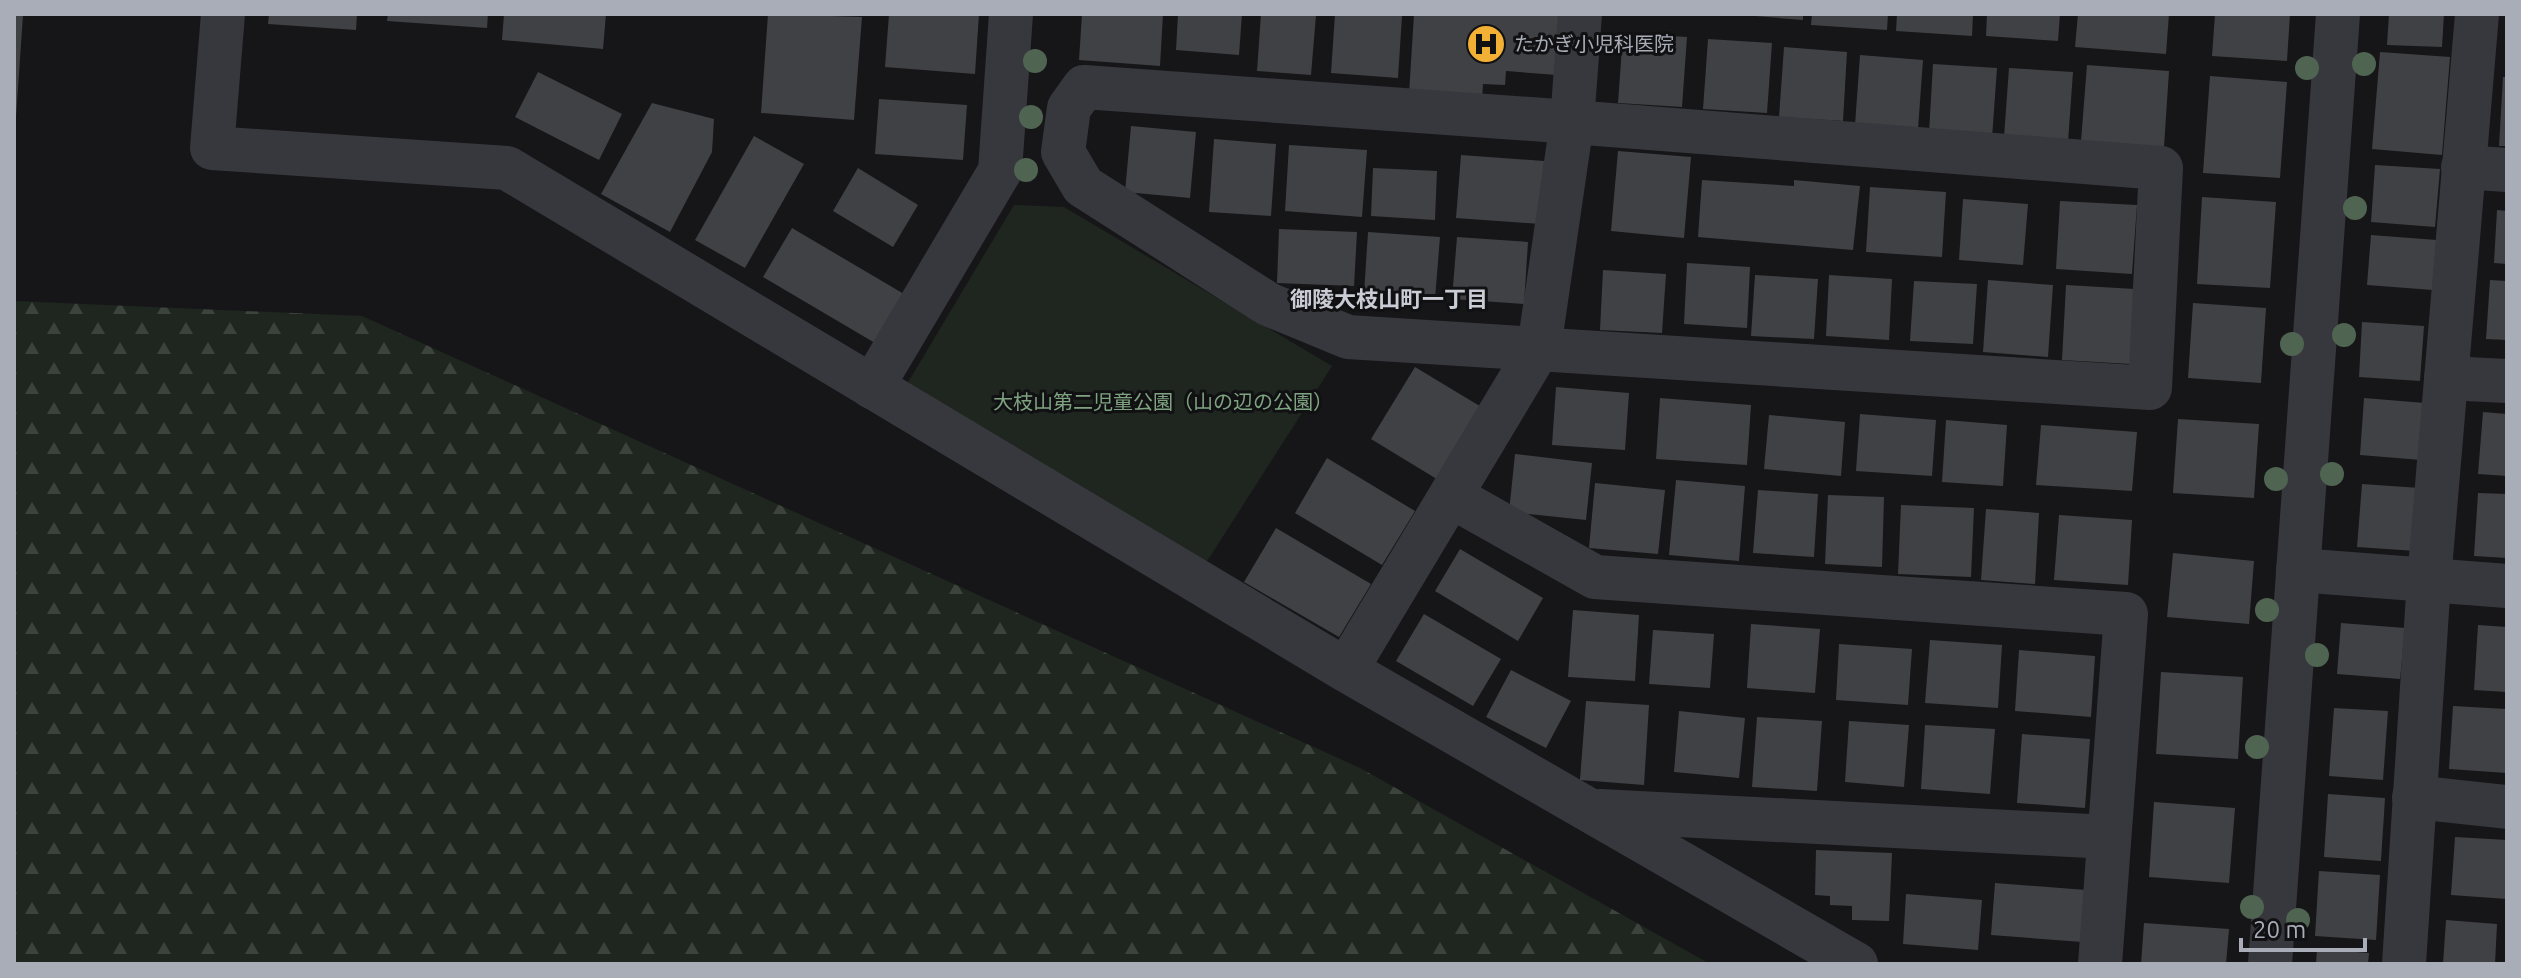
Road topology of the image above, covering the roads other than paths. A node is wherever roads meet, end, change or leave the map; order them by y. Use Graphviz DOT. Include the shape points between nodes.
graph roads {
  1 [pos="223,14"];
  2 [pos="1011,14"];
  3 [pos="1580,14"];
  4 [pos="2338,14"];
  5 [pos="2477,14"];
  6 [pos="1572,122"];
  7 [pos="2463,167"];
  8 [pos="2507,170"];
  9 [pos="1539,348"];
  10 [pos="2446,378"];
  11 [pos="2507,381"];
  12 [pos="872,387"];
  13 [pos="1451,496"];
  14 [pos="2298,570"];
  15 [pos="2429,580"];
  16 [pos="2507,586"];
  17 [pos="1346,670"];
  18 [pos="2414,797"];
  19 [pos="2507,807"];
  20 [pos="1594,811"];
  21 [pos="2109,837"];
  22 [pos="1856,964"];
  23 [pos="2100,964"];
  24 [pos="2270,964"];
  25 [pos="2404,964"];
  1 -- 12 [label="street" via="212,148 507,168"];
  2 -- 12 [label="street" via="1000,171"];
  3 -- 6 [label="street"];
  4 -- 14 [label="street"];
  5 -- 7 [label="street"];
  6 -- 9 [label="street"];
  6 -- 9 [label="street" via="1084,87 1069,108 1063,152 1083,186 1268,304 1348,337"];
  6 -- 9 [label="street" via="2161,168 2150,388"];
  7 -- 8 [label="street"];
  7 -- 10 [label="street"];
  9 -- 13 [label="street"];
  10 -- 11 [label="street"];
  10 -- 15 [label="street"];
  12 -- 17 [label="street"];
  13 -- 17 [label="street"];
  13 -- 21 [label="street" via="1595,577 2126,614"];
  14 -- 15 [label="street"];
  14 -- 24 [label="street"];
  15 -- 16 [label="street"];
  15 -- 18 [label="street"];
  17 -- 20 [label="street"];
  18 -- 19 [label="street"];
  18 -- 25 [label="street"];
  20 -- 21 [label="street"];
  20 -- 22 [label="street"];
  21 -- 23 [label="street"];
}
